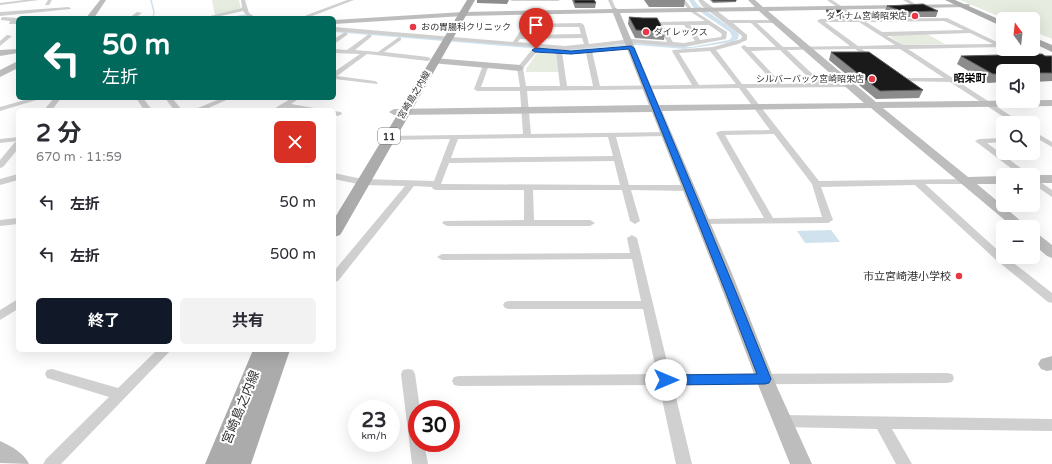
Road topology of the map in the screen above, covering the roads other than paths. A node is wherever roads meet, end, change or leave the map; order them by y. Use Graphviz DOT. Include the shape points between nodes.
graph roads {
  1 [pos="37,0"];
  2 [pos="103,0"];
  3 [pos="243,0"];
  4 [pos="352,0"];
  5 [pos="464,0"];
  6 [pos="471,0"];
  7 [pos="512,0"];
  8 [pos="541,0"];
  9 [pos="558,0"];
  10 [pos="610,0"];
  11 [pos="682,0"];
  12 [pos="700,0"];
  13 [pos="752,0"];
  14 [pos="829,0"];
  15 [pos="905,0"];
  16 [pos="949,0"];
  17 [pos="0,4"];
  18 [pos="961,4"];
  19 [pos="915,5"];
  20 [pos="841,7"];
  21 [pos="69,8"];
  22 [pos="761,9"];
  23 [pos="693,10"];
  24 [pos="709,10"];
  25 [pos="616,11"];
  26 [pos="543,12"];
  27 [pos="139,13"];
  28 [pos="460,13"];
  29 [pos="0,14"];
  30 [pos="248,14"];
  31 [pos="91,16"];
  32 [pos="135,16"];
  33 [pos="226,16"];
  34 [pos="308,16"];
  35 [pos="996,18"];
  36 [pos="0,20"];
  37 [pos="861,20"];
  38 [pos="336,21"];
  39 [pos="752,21"];
  40 [pos="776,21"];
  41 [pos="16,22"];
  42 [pos="728,22"];
  43 [pos="686,23"];
  44 [pos="710,23"];
  45 [pos="996,23"];
  46 [pos="546,25"];
  47 [pos="336,29"];
  48 [pos="972,32"];
  49 [pos="345,34"];
  50 [pos="881,34"];
  51 [pos="9,36"];
  52 [pos="369,36"];
  53 [pos="584,36"];
  54 [pos="519,37"];
  55 [pos="1040,37"];
  56 [pos="399,39"];
  57 [pos="444,40"];
  58 [pos="336,41"];
  59 [pos="1040,41"];
  60 [pos="1052,42"];
  61 [pos="699,43"];
  62 [pos="740,43"];
  63 [pos="1040,43"];
  64 [pos="0,44"];
  65 [pos="514,44"];
  66 [pos="630,44"];
  67 [pos="671,44"];
  68 [pos="1052,45"];
  69 [pos="900,46"];
  70 [pos="855,47"];
  71 [pos="588,48"];
  72 [pos="711,48"];
  73 [pos="780,48"];
  74 [pos="807,48"];
  75 [pos="536,49"];
  76 [pos="746,49"];
  77 [pos="1052,49"];
  78 [pos="16,50"];
  79 [pos="336,51"];
  80 [pos="675,51"];
  81 [pos="0,52"];
  82 [pos="348,52"];
  83 [pos="366,52"];
  84 [pos="559,52"];
  85 [pos="378,54"];
  86 [pos="431,60"];
  87 [pos="878,64"];
  88 [pos="16,65"];
  89 [pos="486,65"];
  90 [pos="520,68"];
  91 [pos="889,72"];
  92 [pos="0,74"];
  93 [pos="336,74"];
  94 [pos="336,76"];
  95 [pos="951,80"];
  96 [pos="375,83"];
  97 [pos="780,85"];
  98 [pos="820,85"];
  99 [pos="850,85"];
  100 [pos="740,86"];
  101 [pos="646,87"];
  102 [pos="697,87"];
  103 [pos="564,88"];
  104 [pos="597,88"];
  105 [pos="524,89"];
  106 [pos="33,100"];
  107 [pos="56,100"];
  108 [pos="170,100"];
  109 [pos="213,100"];
  110 [pos="294,100"];
  111 [pos="989,104"];
  112 [pos="1052,104"];
  113 [pos="284,106"];
  114 [pos="874,106"];
  115 [pos="50,108"];
  116 [pos="176,108"];
  117 [pos="206,108"];
  118 [pos="280,108"];
  119 [pos="299,108"];
  120 [pos="756,108"];
  121 [pos="0,109"];
  122 [pos="656,109"];
  123 [pos="524,111"];
  124 [pos="399,112"];
  125 [pos="1007,116"];
  126 [pos="775,132"];
  127 [pos="666,134"];
  128 [pos="611,135"];
  129 [pos="528,136"];
  130 [pos="454,137"];
  131 [pos="389,138"];
  132 [pos="16,139"];
  133 [pos="1042,139"];
  134 [pos="1052,139"];
  135 [pos="996,140"];
  136 [pos="0,141"];
  137 [pos="1052,145"];
  138 [pos="16,146"];
  139 [pos="996,153"];
  140 [pos="10,154"];
  141 [pos="0,156"];
  142 [pos="617,158"];
  143 [pos="1006,160"];
  144 [pos="445,161"];
  145 [pos="0,165"];
  146 [pos="1017,168"];
  147 [pos="14,178"];
  148 [pos="336,178"];
  149 [pos="1052,179"];
  150 [pos="996,180"];
  151 [pos="1040,180"];
  152 [pos="357,181"];
  153 [pos="965,181"];
  154 [pos="0,182"];
  155 [pos="917,182"];
  156 [pos="411,184"];
  157 [pos="437,184"];
  158 [pos="816,184"];
  159 [pos="1040,185"];
  160 [pos="528,188"];
  161 [pos="626,188"];
  162 [pos="688,188"];
  163 [pos="0,191"];
  164 [pos="1052,194"];
  165 [pos="341,196"];
  166 [pos="1012,220"];
  167 [pos="16,221"];
  168 [pos="634,221"];
  169 [pos="770,221"];
  170 [pos="590,222"];
  171 [pos="702,222"];
  172 [pos="0,223"];
  173 [pos="447,223"];
  174 [pos="529,223"];
  175 [pos="336,228"];
  176 [pos="632,238"];
  177 [pos="1040,243"];
  178 [pos="1052,253"];
  179 [pos="636,256"];
  180 [pos="442,257"];
  181 [pos="336,276"];
  182 [pos="1052,299"];
  183 [pos="16,304"];
  184 [pos="509,305"];
  185 [pos="648,305"];
  186 [pos="0,316"];
  187 [pos="163,352"];
  188 [pos="262,352"];
  189 [pos="279,352"];
  190 [pos="52,374"];
  191 [pos="408,374"];
  192 [pos="947,378"];
  193 [pos="765,379"];
  194 [pos="666,380"];
  195 [pos="460,381"];
  196 [pos="120,394"];
  197 [pos="411,400"];
  198 [pos="783,421"];
  199 [pos="881,422"];
  200 [pos="1052,425"];
  201 [pos="0,451"];
  202 [pos="418,452"];
  203 [pos="18,464"];
  204 [pos="51,464"];
  205 [pos="217,464"];
  206 [pos="239,464"];
  207 [pos="420,464"];
  208 [pos="684,464"];
  209 [pos="801,464"];
  210 [pos="904,464"];
  1 -- 17 [label="street"];
  2 -- 31 [label="street"];
  3 -- 30 [label="street"];
  4 -- 34 [label="street"];
  5 -- 28 [label="main road, 宮崎島之内線 / 11"];
  6 -- 28 [label="main road, 宮崎島之内線 / 11"];
  7 -- 8 [label="street"];
  8 -- 9 [label="street"];
  8 -- 26 [label="street"];
  10 -- 25 [label="street"];
  11 -- 23 [label="street"];
  12 -- 24 [label="street"];
  13 -- 22 [label="street"];
  14 -- 20 [label="street"];
  15 -- 19 [label="street"];
  16 -- 18 [label="main road"];
  18 -- 19 [label="street"];
  18 -- 20 [label="street"];
  18 -- 35 [label="main road"];
  18 -- 45 [label="main road"];
  19 -- 20 [label="street"];
  20 -- 22 [label="street"];
  20 -- 37 [label="street"];
  21 -- 29 [label="street"];
  22 -- 24 [label="street"];
  22 -- 40 [label="street"];
  23 -- 24 [label="street"];
  23 -- 25 [label="street"];
  23 -- 44 [label="street"];
  24 -- 42 [label="street"];
  25 -- 26 [label="street"];
  25 -- 66 [label="street"];
  26 -- 28 [label="street"];
  26 -- 46 [label="street"];
  27 -- 32 [label="street"];
  28 -- 38 [label="street"];
  28 -- 57 [label="main road, 宮崎島之内線 / 11"];
  30 -- 33 [label="street"];
  36 -- 41 [label="street" via="15,19 11,22"];
  37 -- 48 [label="street" via="945,19"];
  37 -- 50 [label="street"];
  37 -- 70 [label="street" via="820,21"];
  39 -- 40 [label="street"];
  39 -- 42 [label="street"];
  39 -- 73 [label="street"];
  40 -- 74 [label="street"];
  42 -- 62 [label="street" via="745,36"];
  43 -- 44 [label="street"];
  43 -- 61 [label="street"];
  43 -- 67 [label="street" via="659,23"];
  44 -- 61 [label="street" via="725,33 724,38"];
  46 -- 53 [label="street" via="581,25"];
  46 -- 54 [label="street" via="528,25"];
  47 -- 57 [label="street"];
  48 -- 50 [label="street"];
  48 -- 69 [label="street" via="1001,46"];
  49 -- 58 [label="street"];
  50 -- 69 [label="street"];
  51 -- 64 [label="street"];
  52 -- 82 [label="street"];
  53 -- 54 [label="street"];
  53 -- 71 [label="street"];
  54 -- 65 [label="street"];
  55 -- 60 [label="main road"];
  56 -- 85 [label="street"];
  57 -- 65 [label="street"];
  57 -- 86 [label="main road, 宮崎島之内線 / 11"];
  59 -- 68 [label="main road"];
  61 -- 67 [label="street"];
  62 -- 72 [label="street"];
  62 -- 76 [label="street"];
  63 -- 77 [label="main road"];
  65 -- 75 [label="street"];
  66 -- 67 [label="street"];
  66 -- 71 [label="street"];
  66 -- 80 [label="street"];
  66 -- 101 [label="street"];
  69 -- 70 [label="street"];
  69 -- 95 [label="street"];
  70 -- 74 [label="street"];
  70 -- 87 [label="street"];
  71 -- 75 [label="street"];
  71 -- 84 [label="street"];
  71 -- 104 [label="street"];
  72 -- 80 [label="street"];
  72 -- 100 [label="street"];
  73 -- 74 [label="street"];
  73 -- 76 [label="street"];
  73 -- 98 [label="street"];
  74 -- 99 [label="street"];
  75 -- 84 [label="street"];
  75 -- 90 [label="street"];
  76 -- 97 [label="street"];
  78 -- 81 [label="street"];
  79 -- 82 [label="street"];
  80 -- 102 [label="street"];
  82 -- 83 [label="street"];
  83 -- 85 [label="street"];
  83 -- 93 [label="street"];
  84 -- 103 [label="street"];
  85 -- 86 [label="street"];
  86 -- 89 [label="street"];
  86 -- 124 [label="main road, 宮崎島之内線 / 11"];
  88 -- 92 [label="street"];
  89 -- 90 [label="street"];
  89 -- 105 [label="street" via="477,90"];
  90 -- 105 [label="street"];
  91 -- 95 [label="street" via="901,80"];
  94 -- 96 [label="street"];
  95 -- 111 [label="street"];
  97 -- 98 [label="street"];
  97 -- 100 [label="street"];
  98 -- 99 [label="street"];
  99 -- 114 [label="street"];
  100 -- 102 [label="street"];
  100 -- 120 [label="street"];
  101 -- 102 [label="street"];
  101 -- 104 [label="street"];
  101 -- 122 [label="street"];
  103 -- 104 [label="street"];
  103 -- 105 [label="street"];
  105 -- 123 [label="street"];
  106 -- 121 [label="street"];
  107 -- 115 [label="street"];
  108 -- 116 [label="street"];
  109 -- 117 [label="street"];
  110 -- 113 [label="street"];
  111 -- 112 [label="street"];
  111 -- 114 [label="street"];
  111 -- 125 [label="street"];
  113 -- 118 [label="street"];
  113 -- 119 [label="street"];
  114 -- 120 [label="street"];
  114 -- 153 [label="street"];
  120 -- 122 [label="street"];
  120 -- 126 [label="street"];
  122 -- 123 [label="street"];
  122 -- 127 [label="street"];
  123 -- 124 [label="street"];
  123 -- 129 [label="street"];
  124 -- 131 [label="main road, 宮崎島之内線 / 11"];
  124 -- 152 [label="main road, 宮崎島之内線 / 11"];
  126 -- 158 [label="street"];
  126 -- 169 [label="street" via="720,133"];
  127 -- 128 [label="street"];
  127 -- 162 [label="street"];
  128 -- 129 [label="street"];
  128 -- 142 [label="street"];
  129 -- 130 [label="street"];
  130 -- 131 [label="street"];
  130 -- 144 [label="street"];
  131 -- 152 [label="main road, 宮崎島之内線 / 11"];
  132 -- 136 [label="street"];
  133 -- 134 [label="street"];
  133 -- 137 [label="street"];
  135 -- 139 [label="street" via="980,141"];
  138 -- 140 [label="street"];
  140 -- 141 [label="street"];
  140 -- 145 [label="street"];
  142 -- 144 [label="street"];
  142 -- 161 [label="street"];
  143 -- 146 [label="street"];
  144 -- 157 [label="street"];
  147 -- 154 [label="street"];
  147 -- 163 [label="street"];
  148 -- 152 [label="street"];
  149 -- 151 [label="street"];
  150 -- 153 [label="street"];
  152 -- 156 [label="street"];
  152 -- 165 [label="main road, 宮崎島之内線 / 11"];
  152 -- 175 [label="main road, 宮崎島之内線 / 11"];
  153 -- 155 [label="street"];
  153 -- 166 [label="street"];
  155 -- 158 [label="street"];
  155 -- 182 [label="street" via="999,257"];
  156 -- 157 [label="street"];
  156 -- 181 [label="street"];
  157 -- 160 [label="street" via="436,188"];
  158 -- 169 [label="street" via="828,220"];
  159 -- 164 [label="street"];
  160 -- 161 [label="street"];
  160 -- 174 [label="street"];
  161 -- 162 [label="street"];
  161 -- 168 [label="street"];
  162 -- 171 [label="street"];
  167 -- 172 [label="street"];
  169 -- 171 [label="street"];
  170 -- 174 [label="street"];
  171 -- 193 [label="street"];
  173 -- 174 [label="street"];
  176 -- 179 [label="street"];
  177 -- 178 [label="street"];
  179 -- 180 [label="street"];
  179 -- 185 [label="street"];
  183 -- 186 [label="street"];
  184 -- 185 [label="street"];
  185 -- 194 [label="street"];
  187 -- 196 [label="street"];
  188 -- 205 [label="main road, 宮崎島之内線"];
  189 -- 206 [label="main road, 宮崎島之内線"];
  190 -- 196 [label="street"];
  191 -- 197 [label="street"];
  192 -- 193 [label="street"];
  193 -- 194 [label="street"];
  193 -- 198 [label="street"];
  194 -- 195 [label="street"];
  194 -- 208 [label="street"];
  196 -- 204 [label="street"];
  198 -- 199 [label="street"];
  198 -- 209 [label="street"];
  199 -- 200 [label="street"];
  199 -- 210 [label="street"];
  201 -- 203 [label="street"];
  202 -- 207 [label="street"];
}
